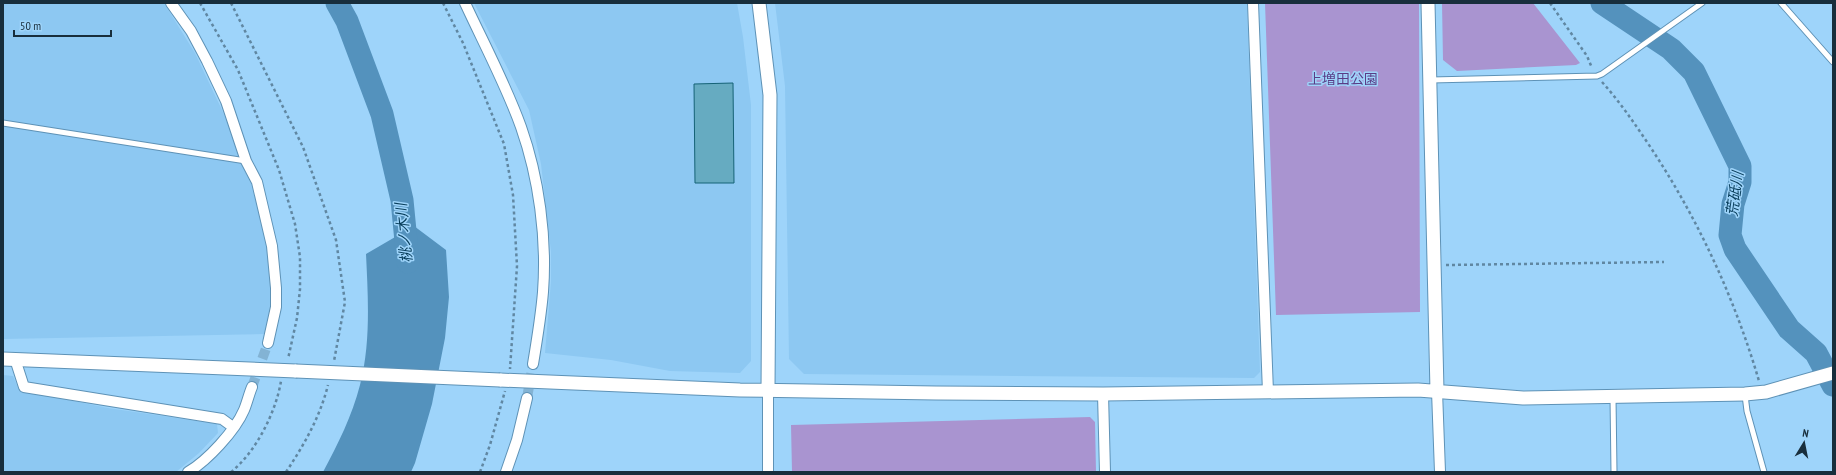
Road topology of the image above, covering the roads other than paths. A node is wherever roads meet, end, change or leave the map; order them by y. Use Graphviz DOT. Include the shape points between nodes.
graph roads {
  1 [pos="172,3"];
  2 [pos="465,3"];
  3 [pos="759,3"];
  4 [pos="1253,3"];
  5 [pos="1428,3"];
  6 [pos="1702,3"];
  7 [pos="1781,3"];
  8 [pos="1833,62"];
  9 [pos="1431,80"];
  10 [pos="3,123"];
  11 [pos="246,161"];
  12 [pos="268,343"];
  13 [pos="9,359"];
  14 [pos="533,364"];
  15 [pos="1833,372"];
  16 [pos="252,387"];
  17 [pos="768,390"];
  18 [pos="1437,391"];
  19 [pos="1268,392"];
  20 [pos="1103,394"];
  21 [pos="1745,394"];
  22 [pos="528,398"];
  23 [pos="1613,398"];
  24 [pos="233,427"];
  25 [pos="188,472"];
  26 [pos="506,472"];
  27 [pos="768,472"];
  28 [pos="1105,472"];
  29 [pos="1440,472"];
  30 [pos="1614,472"];
  31 [pos="1764,472"];
  1 -- 11 [label="street" via="191,31 226,101"];
  2 -- 14 [label="street" via="507,92 523,134 534,176 544,268 541,314"];
  3 -- 17 [label="street" via="770,95"];
  4 -- 19 [label="street"];
  5 -- 9 [label="street"];
  6 -- 9 [label="lane" via="1599,75"];
  7 -- 8 [label="lane"];
  9 -- 18 [label="street"];
  10 -- 11 [label="lane"];
  11 -- 12 [label="street" via="256,182 272,246 276,308"];
  13 -- 17 [label="street, bridge"];
  13 -- 24 [label="street" via="24,387 222,419"];
  15 -- 21 [label="street" via="1764,392"];
  16 -- 24 [label="street" via="244,412"];
  17 -- 20 [label="street"];
  17 -- 27 [label="street"];
  18 -- 19 [label="street"];
  18 -- 23 [label="street" via="1523,398"];
  18 -- 29 [label="street"];
  19 -- 20 [label="street"];
  20 -- 28 [label="street"];
  21 -- 23 [label="street"];
  21 -- 31 [label="lane" via="1747,411"];
  22 -- 26 [label="street"];
  23 -- 30 [label="lane"];
  24 -- 25 [label="street" via="198,466"];
}
